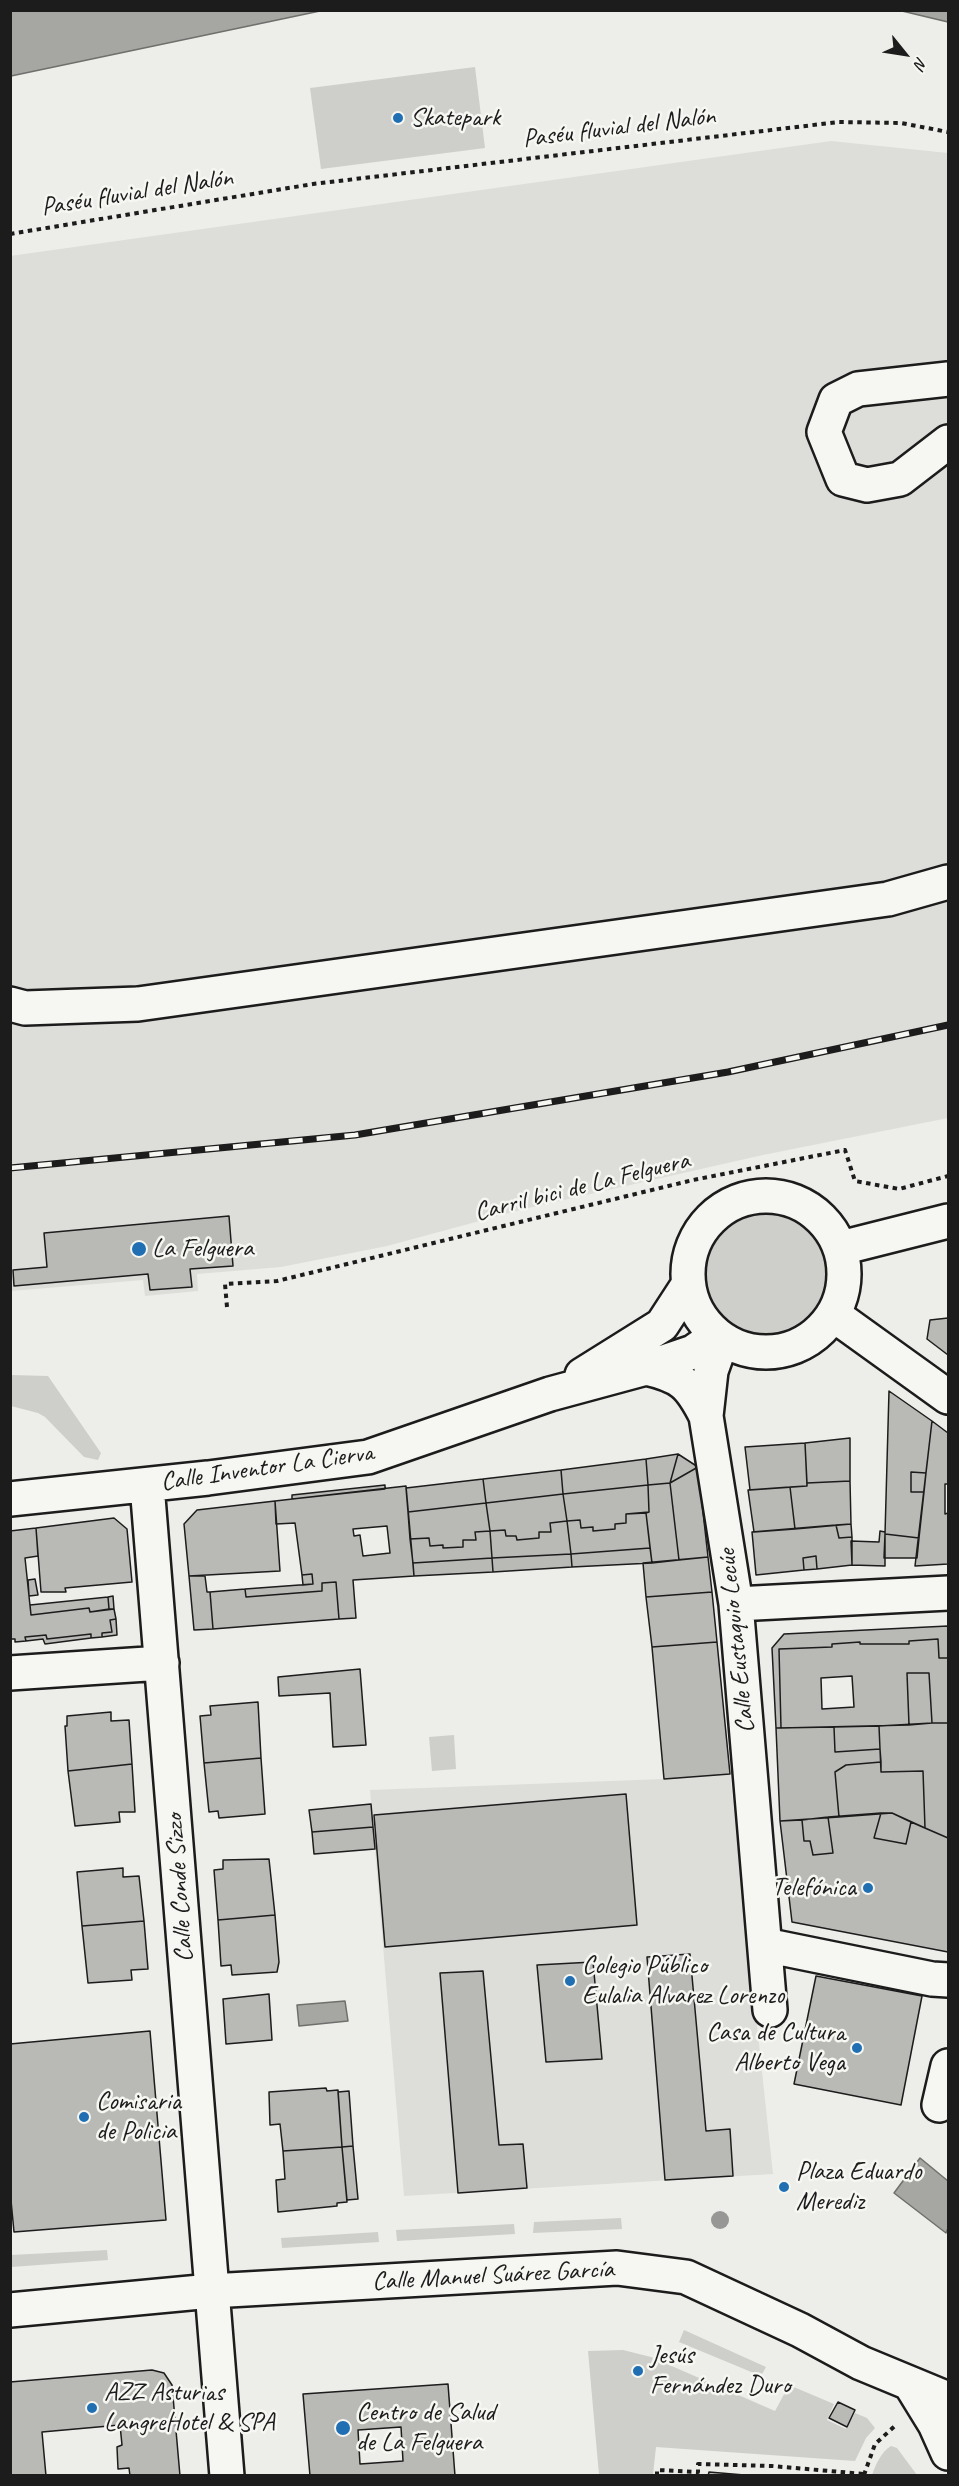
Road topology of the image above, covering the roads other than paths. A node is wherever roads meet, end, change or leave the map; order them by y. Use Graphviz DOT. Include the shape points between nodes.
graph roads {
  1 [pos="948,379"];
  2 [pos="948,442"];
  3 [pos="948,882"];
  4 [pos="10,1004"];
  5 [pos="948,1221"];
  6 [pos="841,1248"];
  7 [pos="688,1285"];
  8 [pos="834,1315"];
  9 [pos="719,1338"];
  10 [pos="646,1368"];
  11 [pos="550,1394"];
  12 [pos="948,1397"];
  13 [pos="706,1416"];
  14 [pos="147,1485"];
  15 [pos="10,1499"];
  16 [pos="948,1593"];
  17 [pos="736,1604"];
  18 [pos="162,1663"];
  19 [pos="10,1674"];
  20 [pos="765,1945"];
  21 [pos="948,1980"];
  22 [pos="770,2010"];
  23 [pos="948,2066"];
  24 [pos="939,2105"];
  25 [pos="211,2291"];
  26 [pos="10,2310"];
  27 [pos="928,2396"];
  28 [pos="948,2452"];
  29 [pos="227,2475"];
  1 -- 2 [label="street" via="858,389 836,400 824,432 843,479 867,485 900,479"];
  3 -- 4 [label="street" via="888,898 138,1004 25,1008"];
  5 -- 6 [label="street"];
  6 -- 7 [label="street" via="821,1216 783,1197 750,1197 713,1216 694,1244"];
  6 -- 8 [label="street" via="846,1281"];
  7 -- 9 [label="street" via="697,1312"];
  7 -- 11 [label="street, Calle Inventor La Cierva" via="662,1325"];
  8 -- 9 [label="street" via="802,1345 765,1354"];
  8 -- 12 [label="street"];
  9 -- 10 [label="street, Calle Inventor La Cierva" via="693,1352"];
  9 -- 13 [label="street, Calle Eustaquio Lecúe"];
  10 -- 11 [label="street, Calle Inventor La Cierva"];
  10 -- 13 [label="street" via="669,1373 694,1391"];
  11 -- 14 [label="street, Calle Inventor La Cierva" via="368,1457"];
  13 -- 17 [label="street, Calle Eustaquio Lecúe"];
  14 -- 15 [label="street, Calle Inventor La Cierva"];
  14 -- 18 [label="street, Calle Conde Sizzo"];
  16 -- 17 [label="street"];
  17 -- 20 [label="street, Calle Eustaquio Lecúe"];
  18 -- 19 [label="street"];
  18 -- 25 [label="street, Calle Conde Sizzo"];
  20 -- 21 [label="street"];
  20 -- 22 [label="street, Calle Eustaquio Lecúe"];
  23 -- 24 [label="street"];
  25 -- 26 [label="street, Calle Manuel Suárez García"];
  25 -- 27 [label="street, Calle Manuel Suárez García" via="617,2268 686,2277"];
  25 -- 29 [label="street, Calle Conde Sizzo"];
  27 -- 28 [label="street"];
}
